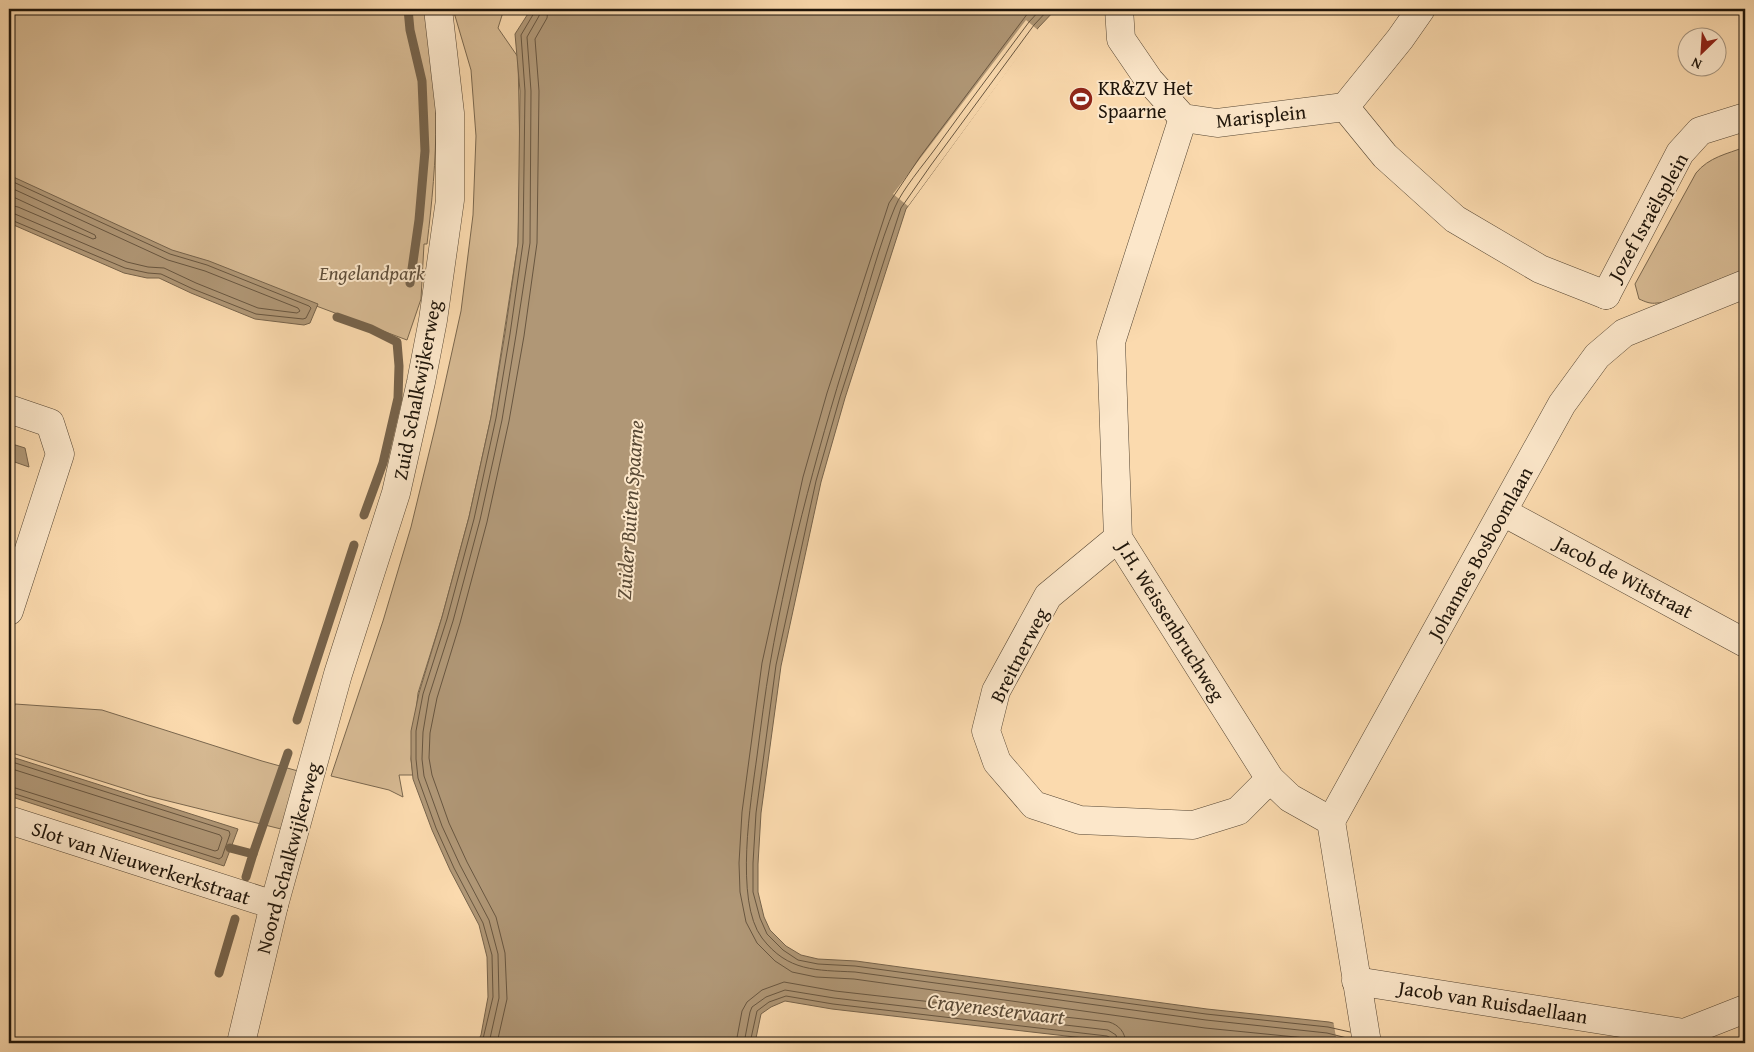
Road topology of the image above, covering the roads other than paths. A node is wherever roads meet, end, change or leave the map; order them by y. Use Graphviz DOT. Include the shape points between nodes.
graph roads {
  1 [pos="438,9"];
  2 [pos="1119,9"];
  3 [pos="1421,9"];
  4 [pos="1345,107"];
  5 [pos="1745,116"];
  6 [pos="1183,118"];
  7 [pos="1745,284"];
  8 [pos="1606,294"];
  9 [pos="1624,333"];
  10 [pos="9,409"];
  11 [pos="1503,512"];
  12 [pos="1118,538"];
  13 [pos="9,610"];
  14 [pos="1745,643"];
  15 [pos="338,674"];
  16 [pos="1270,779"];
  17 [pos="9,820"];
  18 [pos="1331,822"];
  19 [pos="274,905"];
  20 [pos="1356,981"];
  21 [pos="1745,1009"];
  22 [pos="1366,1035"];
  23 [pos="242,1043"];
  1 -- 15 [label="street, Zuid Schalkwijkerweg" via="450,112 450,200 432,320 396,493"];
  2 -- 6 [label="street" via="1122,40 1149,80"];
  3 -- 4 [label="street"];
  4 -- 6 [label="street, Marisplein" via="1217,123"];
  4 -- 8 [label="street" via="1385,156 1456,219 1540,269"];
  5 -- 8 [label="street, Jozef Israëlsplein" via="1700,131 1680,153"];
  6 -- 12 [label="street, J.H. Weissenbruchweg" via="1110,342"];
  7 -- 9 [label="street"];
  8 -- 9 [label="street"];
  9 -- 11 [label="street, Johannes Bosboomlaan" via="1597,356 1562,404"];
  10 -- 13 [label="street" via="50,423 60,454"];
  11 -- 14 [label="street, Jacob de Witstraat"];
  11 -- 18 [label="street, Johannes Bosboomlaan"];
  12 -- 16 [label="street, J.H. Weissenbruchweg"];
  12 -- 16 [label="street, Breitnerweg" via="1048,596 996,691 986,731 997,762 1034,805 1080,820 1192,825 1238,811"];
  15 -- 19 [label="street, Noord Schalkwijkerweg"];
  16 -- 18 [label="street, J.H. Weissenbruchweg" via="1290,798"];
  17 -- 19 [label="street, Slot van Nieuwerkerkstraat"];
  18 -- 20 [label="street"];
  19 -- 23 [label="street, Noord Schalkwijkerweg"];
  20 -- 21 [label="street, Jacob van Ruisdaellaan" via="1684,1033"];
  20 -- 22 [label="street"];
}
